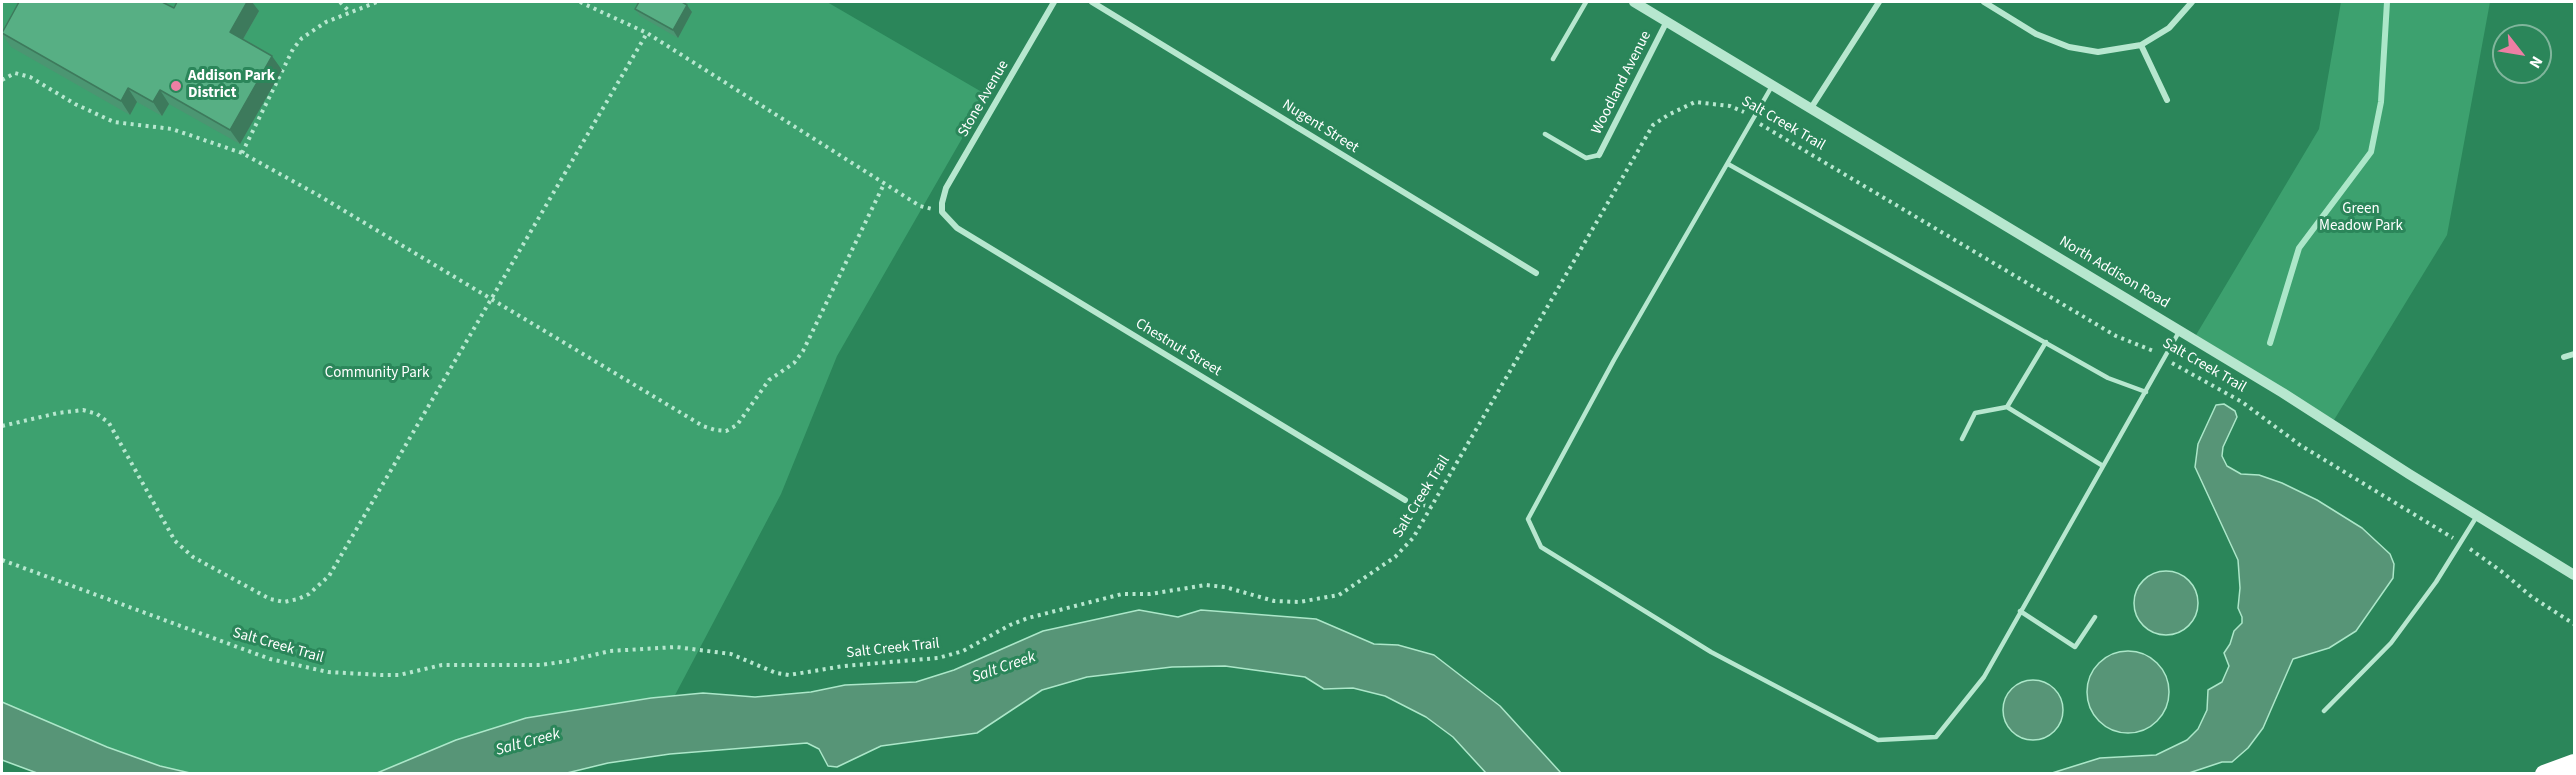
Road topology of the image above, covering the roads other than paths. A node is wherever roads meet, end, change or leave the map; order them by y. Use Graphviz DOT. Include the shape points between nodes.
graph roads {
  1 [pos="1054,2"];
  2 [pos="1092,2"];
  3 [pos="1586,2"];
  4 [pos="1634,2"];
  5 [pos="1879,2"];
  6 [pos="1984,2"];
  7 [pos="2192,2"];
  8 [pos="1667,21"];
  9 [pos="2141,45"];
  10 [pos="1553,59"];
  11 [pos="1773,84"];
  12 [pos="2167,100"];
  13 [pos="1811,108"];
  14 [pos="1545,134"];
  15 [pos="1599,155"];
  16 [pos="1728,164"];
  17 [pos="942,212"];
  18 [pos="1536,273"];
  19 [pos="2180,330"];
  20 [pos="2046,342"];
  21 [pos="2574,354"];
  22 [pos="2564,357"];
  23 [pos="2145,392"];
  24 [pos="2007,407"];
  25 [pos="1962,439"];
  26 [pos="2103,466"];
  27 [pos="1405,500"];
  28 [pos="2478,516"];
  29 [pos="2574,575"];
  30 [pos="2020,611"];
  31 [pos="2095,617"];
  32 [pos="2324,711"];
  33 [pos="2574,763"];
  34 [pos="2544,774"];
  1 -- 17 [label="street, Stone Avenue" via="946,188"];
  2 -- 18 [label="street, Nugent Street"];
  3 -- 10 [label="lane"];
  4 -- 8 [label="street, North Addison Road"];
  5 -- 13 [label="street"];
  6 -- 9 [label="street" via="2036,34 2069,47 2098,52"];
  7 -- 9 [label="street" via="2169,28"];
  8 -- 11 [label="street, North Addison Road"];
  8 -- 15 [label="street, Woodland Avenue"];
  9 -- 12 [label="street"];
  11 -- 13 [label="street, North Addison Road"];
  11 -- 16 [label="lane"];
  13 -- 19 [label="street, North Addison Road"];
  14 -- 15 [label="lane" via="1586,158"];
  16 -- 20 [label="lane"];
  16 -- 30 [label="lane" via="1614,360 1528,519 1541,547 1711,652 1878,740 1936,737 1984,677"];
  17 -- 27 [label="street, Chestnut Street" via="957,228"];
  19 -- 23 [label="lane"];
  19 -- 28 [label="street, North Addison Road"];
  20 -- 23 [label="lane" via="2108,378"];
  20 -- 24 [label="lane"];
  21 -- 22 [label="street"];
  23 -- 26 [label="lane"];
  24 -- 25 [label="lane" via="1975,413"];
  24 -- 26 [label="lane"];
  26 -- 30 [label="lane"];
  28 -- 29 [label="street, North Addison Road"];
  28 -- 32 [label="lane" via="2391,642"];
  30 -- 31 [label="lane" via="2075,647"];
  33 -- 34 [label="highway"];
}
